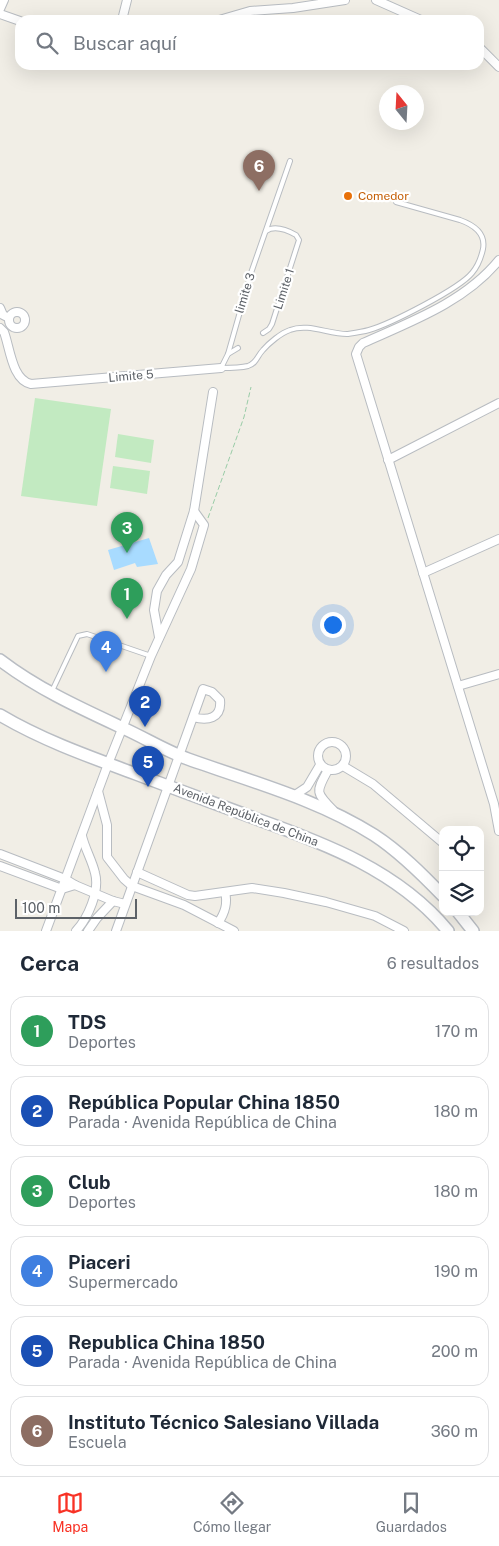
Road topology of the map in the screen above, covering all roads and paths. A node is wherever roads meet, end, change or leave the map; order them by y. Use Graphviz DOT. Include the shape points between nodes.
graph roads {
  1 [pos="4,0"];
  2 [pos="127,0"];
  3 [pos="345,0"];
  4 [pos="378,0"];
  5 [pos="0,9"];
  6 [pos="0,14"];
  7 [pos="123,15"];
  8 [pos="235,15"];
  9 [pos="410,15"];
  10 [pos="15,19"];
  11 [pos="484,51"];
  12 [pos="499,67"];
  13 [pos="290,161"];
  14 [pos="396,202"];
  15 [pos="266,231"];
  16 [pos="499,260"];
  17 [pos="0,308"];
  18 [pos="10,318"];
  19 [pos="0,328"];
  20 [pos="263,333"];
  21 [pos="238,348"];
  22 [pos="228,354"];
  23 [pos="221,368"];
  24 [pos="250,387"];
  25 [pos="213,392"];
  26 [pos="499,403"];
  27 [pos="388,460"];
  28 [pos="194,512"];
  29 [pos="204,525"];
  30 [pos="499,539"];
  31 [pos="423,573"];
  32 [pos="159,637"];
  33 [pos="151,656"];
  34 [pos="0,660"];
  35 [pos="499,674"];
  36 [pos="458,686"];
  37 [pos="51,694"];
  38 [pos="0,715"];
  39 [pos="193,717"];
  40 [pos="123,728"];
  41 [pos="179,755"];
  42 [pos="108,764"];
  43 [pos="320,765"];
  44 [pos="343,766"];
  45 [pos="328,770"];
  46 [pos="167,786"];
  47 [pos="98,791"];
  48 [pos="295,795"];
  49 [pos="494,804"];
  50 [pos="499,813"];
  51 [pos="338,815"];
  52 [pos="499,828"];
  53 [pos="82,836"];
  54 [pos="439,840"];
  55 [pos="0,854"];
  56 [pos="0,866"];
  57 [pos="137,872"];
  58 [pos="65,879"];
  59 [pos="75,886"];
  60 [pos="132,886"];
  61 [pos="61,891"];
  62 [pos="225,892"];
  63 [pos="439,892"];
  64 [pos="94,893"];
  65 [pos="113,901"];
  66 [pos="125,904"];
  67 [pos="461,916"];
  68 [pos="218,923"];
  69 [pos="46,931"];
  70 [pos="76,931"];
  71 [pos="88,931"];
  72 [pos="116,931"];
  73 [pos="234,931"];
  74 [pos="404,931"];
  75 [pos="448,931"];
  76 [pos="473,931"];
  1 -- 5 [label="street"];
  2 -- 7 [label="street"];
  3 -- 8 [label="street"];
  4 -- 9 [label="street"];
  6 -- 10 [label="street"];
  11 -- 12 [label="street"];
  13 -- 15 [label="lane, limite 3"];
  14 -- 23 [label="lane" via="460,220 482,235 481,258 472,274 411,311 369,330 345,334 312,328 290,330 261,351 254,363"];
  15 -- 20 [label="lane, Limite 1" via="274,228 290,232 299,242 272,324"];
  15 -- 22 [label="lane, limite 3"];
  16 -- 27 [label="street" via="454,299 359,346 356,358"];
  17 -- 18 [label="street" via="3,315"];
  19 -- 23 [label="street, Limite 5" via="6,336 16,371 25,382"];
  21 -- 22 [label="lane"];
  22 -- 23 [label="lane, limite 3"];
  24 -- 29 [label="path" via="244,416"];
  25 -- 28 [label="street"];
  26 -- 27 [label="street"];
  27 -- 31 [label="street"];
  28 -- 29 [label="street"];
  28 -- 32 [label="street" via="178,562 157,591 154,610"];
  29 -- 32 [label="street" via="191,569"];
  30 -- 31 [label="street"];
  31 -- 36 [label="street"];
  32 -- 33 [label="street"];
  33 -- 37 [label="lane" via="83,634 78,636"];
  33 -- 40 [label="street"];
  34 -- 37 [label="main road"];
  35 -- 36 [label="street"];
  36 -- 49 [label="street"];
  37 -- 40 [label="main road"];
  38 -- 42 [label="main road, Avenida República de China"];
  39 -- 41 [label="street"];
  40 -- 41 [label="main road"];
  40 -- 42 [label="street"];
  41 -- 46 [label="street"];
  41 -- 48 [label="main road"];
  42 -- 46 [label="main road, Avenida República de China"];
  42 -- 47 [label="street"];
  43 -- 44 [label="street" via="317,756 320,747 332,741 344,748 346,758"];
  43 -- 45 [label="street"];
  43 -- 48 [label="street" via="307,787"];
  44 -- 45 [label="street"];
  44 -- 54 [label="street" via="373,784"];
  45 -- 51 [label="street" via="321,784 320,798"];
  46 -- 57 [label="street"];
  46 -- 75 [label="main road, Avenida República de China" via="307,837 354,858 413,896"];
  47 -- 53 [label="street"];
  47 -- 60 [label="street" via="107,825 107,857"];
  48 -- 51 [label="main road"];
  49 -- 50 [label="street"];
  49 -- 52 [label="street"];
  51 -- 63 [label="main road" via="392,848"];
  53 -- 58 [label="street"];
  53 -- 64 [label="street" via="96,875"];
  55 -- 58 [label="street"];
  56 -- 61 [label="street"];
  57 -- 60 [label="street"];
  57 -- 62 [label="street" via="188,895"];
  58 -- 59 [label="street"];
  58 -- 61 [label="street"];
  59 -- 61 [label="street"];
  59 -- 64 [label="street"];
  60 -- 66 [label="street"];
  60 -- 68 [label="street" via="184,904"];
  61 -- 69 [label="street"];
  62 -- 68 [label="street" via="225,909"];
  62 -- 74 [label="street" via="252,888 284,893 375,916"];
  64 -- 65 [label="street"];
  64 -- 70 [label="street" via="86,917"];
  65 -- 66 [label="street"];
  65 -- 71 [label="street"];
  66 -- 72 [label="street"];
  67 -- 76 [label="main road"];
  68 -- 73 [label="street"];
}
